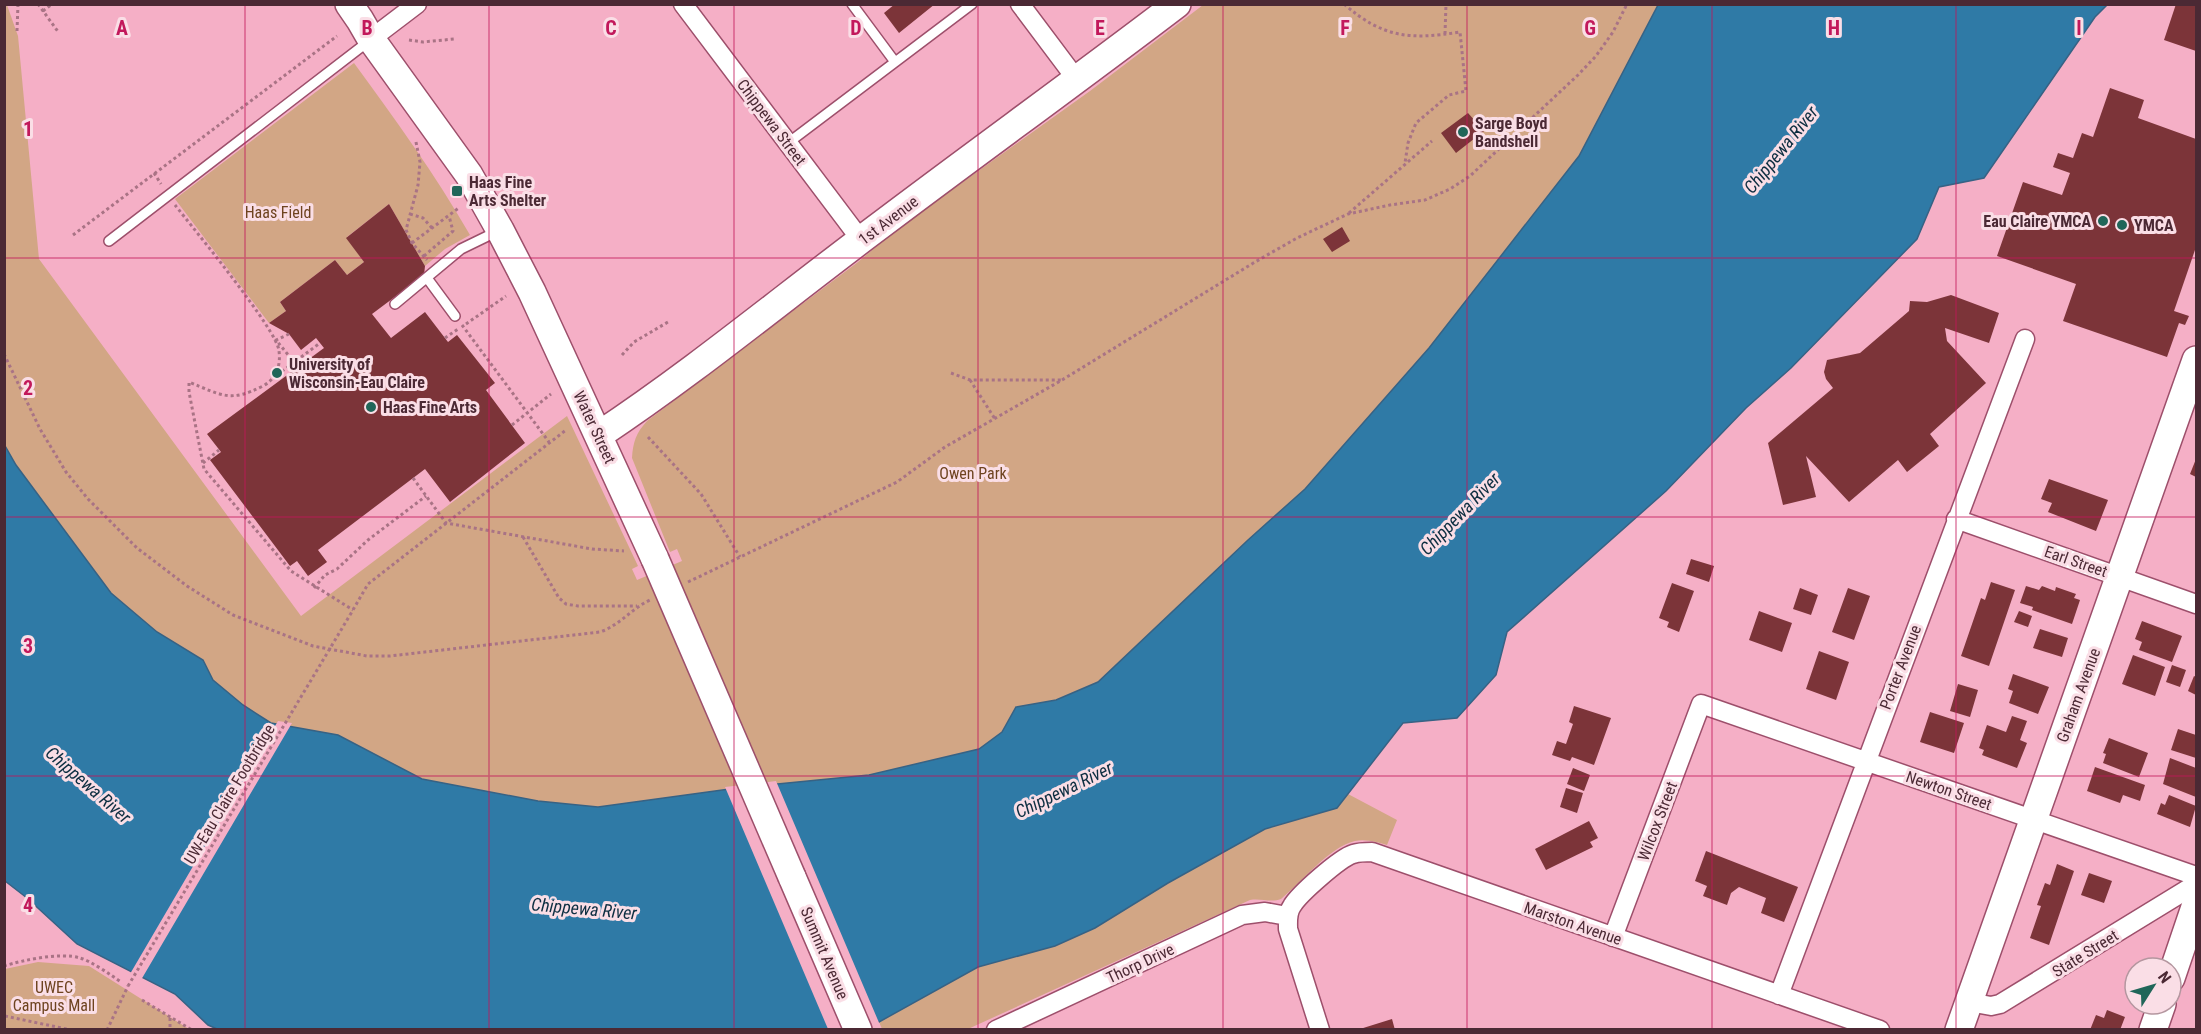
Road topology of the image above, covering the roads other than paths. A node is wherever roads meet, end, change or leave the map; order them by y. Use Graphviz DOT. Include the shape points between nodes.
graph roads {
  1 [pos="349,4"];
  2 [pos="417,4"];
  3 [pos="683,4"];
  4 [pos="852,4"];
  5 [pos="972,4"];
  6 [pos="1020,4"];
  7 [pos="1177,4"];
  8 [pos="371,39"];
  9 [pos="895,62"];
  10 [pos="1077,80"];
  11 [pos="788,142"];
  12 [pos="500,230"];
  13 [pos="861,240"];
  14 [pos="109,241"];
  15 [pos="428,278"];
  16 [pos="395,304"];
  17 [pos="456,316"];
  18 [pos="2025,339"];
  19 [pos="2196,360"];
  20 [pos="599,435"];
  21 [pos="1956,519"];
  22 [pos="2120,576"];
  23 [pos="2196,604"];
  24 [pos="1701,704"];
  25 [pos="1865,761"];
  26 [pos="2034,819"];
  27 [pos="2196,876"];
  28 [pos="792,877"];
  29 [pos="2196,884"];
  30 [pos="2196,904"];
  31 [pos="1287,916"];
  32 [pos="1613,937"];
  33 [pos="2178,956"];
  34 [pos="1779,995"];
  35 [pos="1969,1002"];
  36 [pos="858,1029"];
  37 [pos="996,1029"];
  38 [pos="1320,1029"];
  39 [pos="1880,1029"];
  40 [pos="1959,1029"];
  1 -- 8 [label="street, Water Street"];
  2 -- 8 [label="street"];
  3 -- 11 [label="street, Chippewa Street"];
  4 -- 9 [label="lane"];
  5 -- 9 [label="lane"];
  6 -- 10 [label="street"];
  7 -- 10 [label="street, 1st Avenue"];
  8 -- 12 [label="street, Water Street" via="469,174"];
  8 -- 14 [label="lane"];
  9 -- 11 [label="lane"];
  10 -- 13 [label="street, 1st Avenue"];
  11 -- 13 [label="street, Chippewa Street"];
  12 -- 15 [label="lane" via="461,249"];
  12 -- 20 [label="street, Water Street"];
  13 -- 20 [label="street, 1st Avenue"];
  15 -- 16 [label="lane"];
  15 -- 17 [label="lane"];
  18 -- 21 [label="street, Porter Avenue"];
  19 -- 22 [label="street, Graham Avenue"];
  20 -- 28 [label="street, Water Street, bridge"];
  21 -- 22 [label="street, Earl Street"];
  21 -- 25 [label="street, Porter Avenue"];
  22 -- 23 [label="street, Earl Street"];
  22 -- 26 [label="street, Graham Avenue"];
  24 -- 25 [label="street, Newton Street"];
  24 -- 32 [label="street, Wilcox Street"];
  25 -- 26 [label="street, Newton Street"];
  25 -- 34 [label="street, Porter Avenue"];
  26 -- 27 [label="street, Newton Street"];
  26 -- 35 [label="street, Graham Avenue"];
  28 -- 36 [label="street, Summit Avenue"];
  29 -- 35 [label="street, State Street" via="2000,1004"];
  30 -- 33 [label="street"];
  31 -- 32 [label="street, Marston Avenue" via="1300,896 1341,860 1372,852"];
  31 -- 37 [label="street, Thorp Drive" via="1265,912 1242,915"];
  31 -- 38 [label="street"];
  32 -- 34 [label="street, Marston Avenue"];
  34 -- 39 [label="street, Marston Avenue"];
  35 -- 40 [label="street, Graham Avenue"];
}
